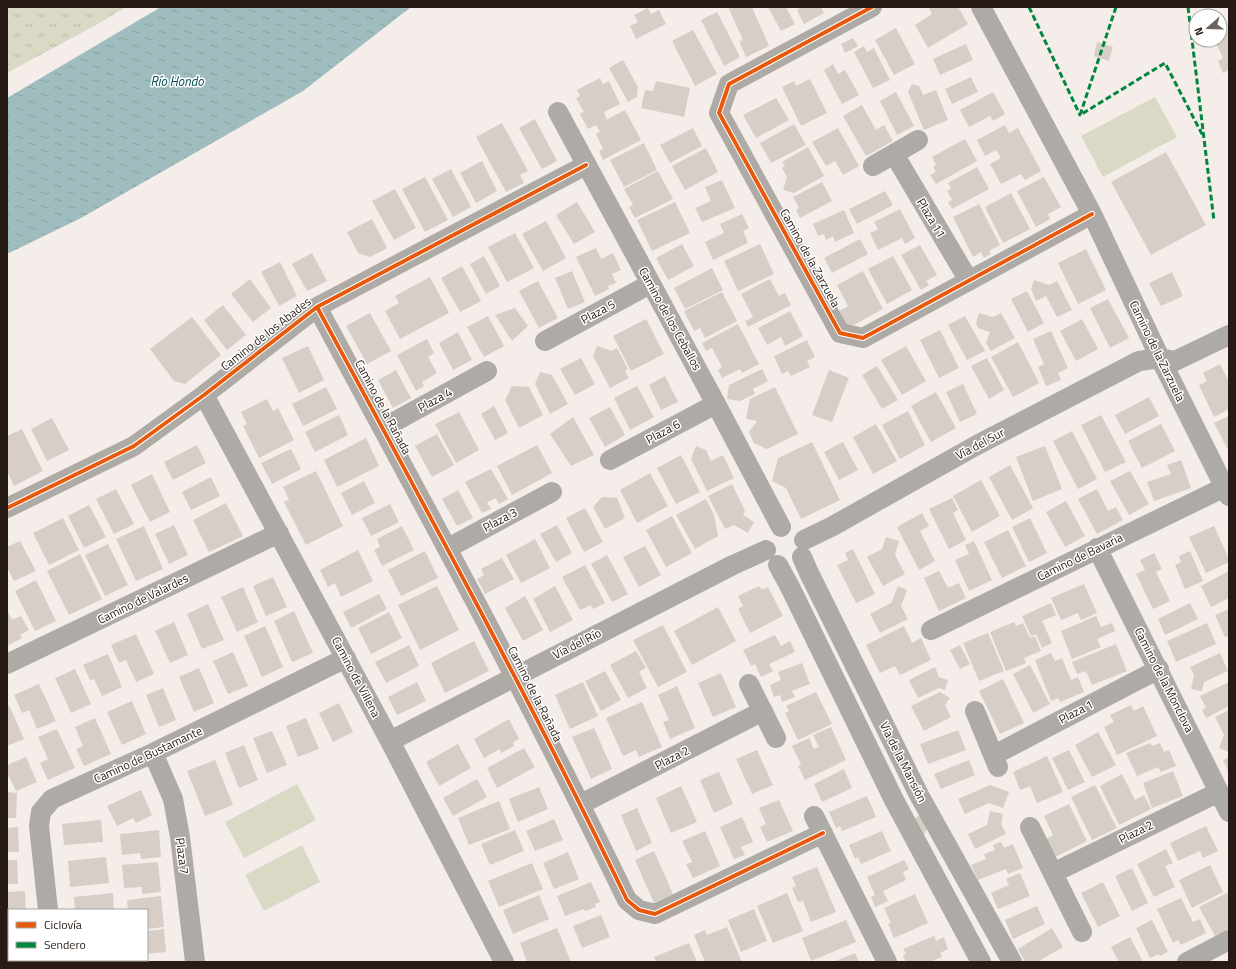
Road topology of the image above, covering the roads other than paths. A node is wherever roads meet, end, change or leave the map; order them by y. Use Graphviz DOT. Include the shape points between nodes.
graph roads {
  1 [pos="872,7"];
  2 [pos="981,7"];
  3 [pos="558,112"];
  4 [pos="918,140"];
  5 [pos="894,154"];
  6 [pos="586,165"];
  7 [pos="873,166"];
  8 [pos="1092,214"];
  9 [pos="969,281"];
  10 [pos="650,284"];
  11 [pos="317,306"];
  12 [pos="1229,335"];
  13 [pos="545,341"];
  14 [pos="1160,358"];
  15 [pos="487,371"];
  16 [pos="204,395"];
  17 [pos="716,404"];
  18 [pos="383,428"];
  19 [pos="610,460"];
  20 [pos="1228,489"];
  21 [pos="552,492"];
  22 [pos="7,508"];
  23 [pos="780,527"];
  24 [pos="279,533"];
  25 [pos="448,548"];
  26 [pos="1097,548"];
  27 [pos="803,549"];
  28 [pos="772,557"];
  29 [pos="931,630"];
  30 [pos="346,658"];
  31 [pos="7,664"];
  32 [pos="1159,669"];
  33 [pos="515,676"];
  34 [pos="749,684"];
  35 [pos="975,711"];
  36 [pos="763,712"];
  37 [pos="776,738"];
  38 [pos="390,741"];
  39 [pos="153,753"];
  40 [pos="1226,803"];
  41 [pos="581,804"];
  42 [pos="814,816"];
  43 [pos="1030,827"];
  44 [pos="823,834"];
  45 [pos="1053,873"];
  46 [pos="48,909"];
  47 [pos="1082,932"];
  48 [pos="1229,940"];
  49 [pos="195,962"];
  50 [pos="504,962"];
  51 [pos="887,962"];
  52 [pos="981,962"];
  53 [pos="1012,962"];
  54 [pos="1187,962"];
  1 -- 9 [label="street, Camino de la Zarzuela" via="729,84 719,114 840,333 863,338"];
  2 -- 8 [label="street, Camino de la Zarzuela"];
  3 -- 6 [label="street, Camino de los Ceballos"];
  4 -- 5 [label="street"];
  5 -- 7 [label="street"];
  5 -- 9 [label="street, Plaza 11"];
  6 -- 10 [label="street, Camino de los Ceballos"];
  6 -- 11 [label="street, Camino de los Abades"];
  8 -- 9 [label="street, Camino de la Zarzuela"];
  8 -- 14 [label="street, Camino de la Zarzuela"];
  10 -- 13 [label="street, Plaza 5"];
  10 -- 17 [label="street, Camino de los Ceballos"];
  11 -- 16 [label="street, Camino de los Abades"];
  11 -- 18 [label="street, Camino de la Rañada"];
  12 -- 14 [label="street, Vía del Sur" via="1175,361"];
  14 -- 20 [label="street, Camino de la Zarzuela"];
  14 -- 27 [label="street, Vía del Sur" via="1139,361 977,445 831,527"];
  15 -- 18 [label="street, Plaza 4"];
  16 -- 22 [label="street, Camino de los Abades" via="134,446"];
  16 -- 24 [label="street, Camino de Villena"];
  17 -- 19 [label="street, Plaza 6"];
  17 -- 23 [label="street, Camino de los Ceballos"];
  18 -- 25 [label="street, Camino de la Rañada"];
  20 -- 26 [label="street, Camino de Bavaria"];
  21 -- 25 [label="street, Plaza 3"];
  23 -- 27 [label="street" via="795,529 801,534"];
  23 -- 28 [label="street" via="772,532 767,540"];
  24 -- 30 [label="street, Camino de Villena"];
  24 -- 31 [label="street, Camino de Valardes"];
  25 -- 33 [label="street, Camino de la Rañada"];
  26 -- 29 [label="street, Camino de Bavaria"];
  26 -- 32 [label="street, Camino de la Monclova"];
  27 -- 28 [label="street" via="796,563 787,566"];
  27 -- 53 [label="street, Vía de la Mansión" via="808,573 919,795"];
  28 -- 33 [label="street, Vía del Río" via="733,564"];
  28 -- 52 [label="street, Vía de la Mansión" via="790,587 894,800"];
  30 -- 38 [label="street, Camino de Villena"];
  30 -- 39 [label="street, Camino de Bustamante"];
  32 -- 35 [label="street, Plaza 1" via="996,761"];
  32 -- 40 [label="street, Camino de la Monclova"];
  33 -- 38 [label="street, Vía del Río"];
  33 -- 41 [label="street, Camino de la Rañada"];
  34 -- 36 [label="street"];
  36 -- 37 [label="street"];
  36 -- 41 [label="street, Plaza 2"];
  38 -- 50 [label="street, Camino de Villena"];
  39 -- 46 [label="street, Camino de Bustamante" via="52,799 41,812 38,826"];
  39 -- 49 [label="street, Plaza 7" via="173,799"];
  40 -- 45 [label="street, Plaza 2"];
  41 -- 44 [label="street, Camino de la Rañada" via="627,900 638,910 655,914"];
  42 -- 44 [label="street"];
  43 -- 45 [label="street"];
  44 -- 51 [label="street"];
  45 -- 47 [label="street"];
  48 -- 54 [label="street"];
}
